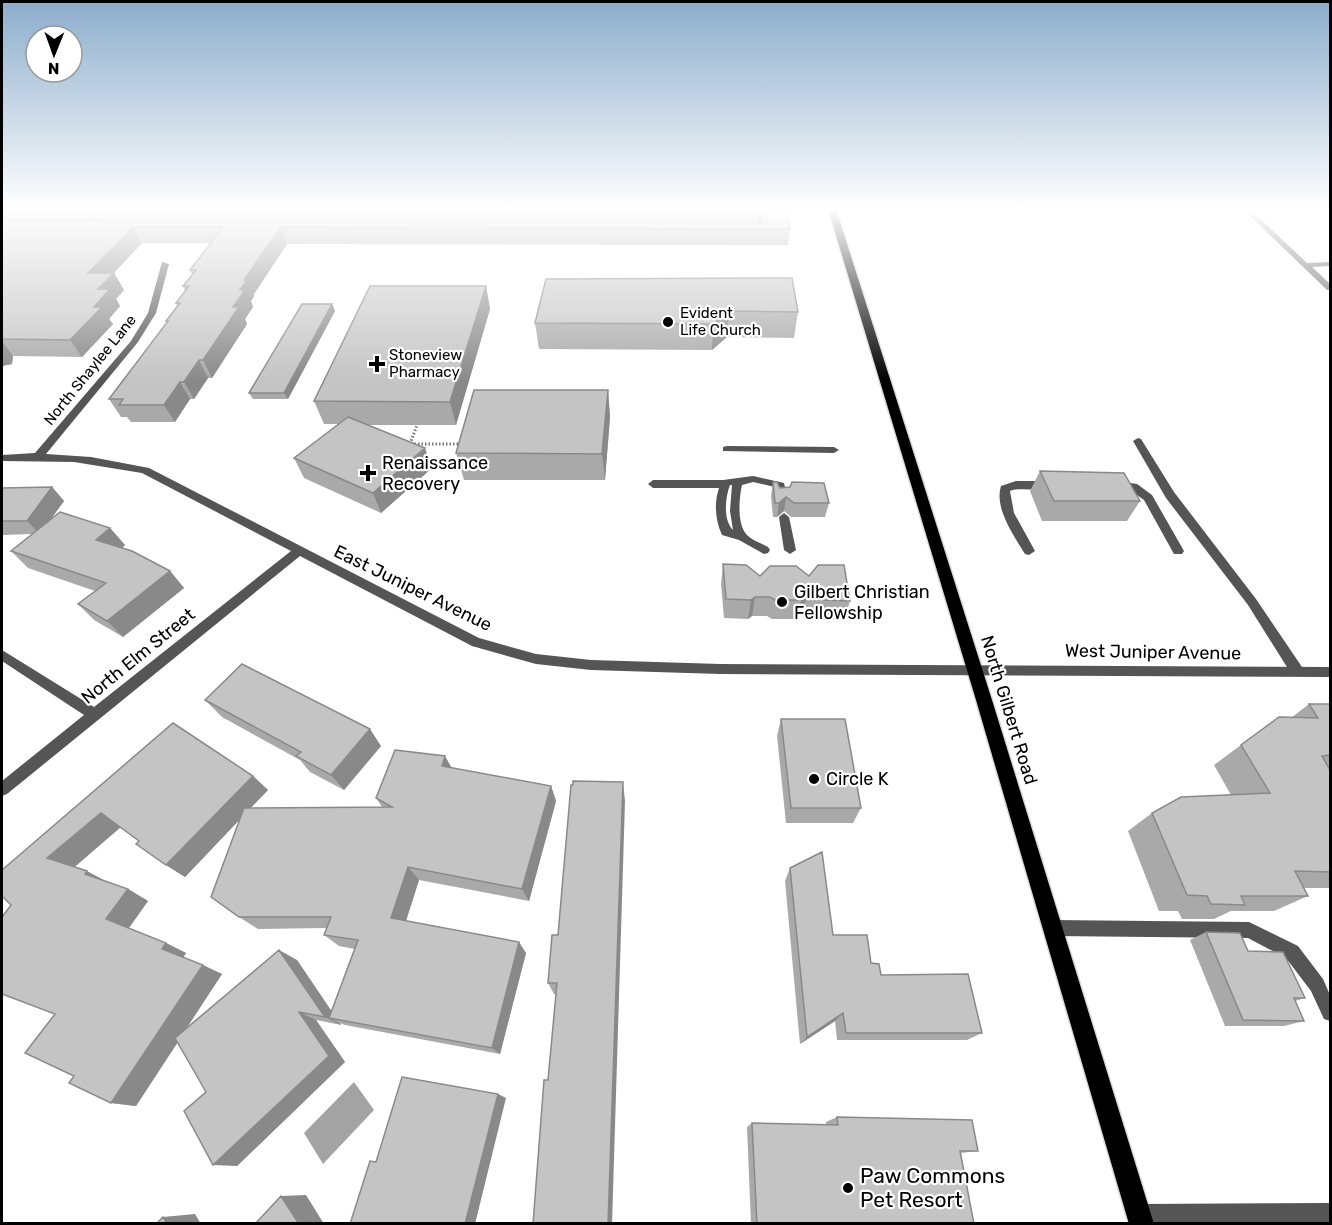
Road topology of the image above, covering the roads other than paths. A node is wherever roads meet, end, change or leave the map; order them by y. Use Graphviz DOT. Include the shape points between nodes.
graph roads {
  1 [pos="164,266"];
  2 [pos="850,266"];
  3 [pos="1306,266"];
  4 [pos="1330,288"];
  5 [pos="1138,441"];
  6 [pos="727,448"];
  7 [pos="834,450"];
  8 [pos="39,455"];
  9 [pos="2,458"];
  10 [pos="738,482"];
  11 [pos="653,483"];
  12 [pos="725,484"];
  13 [pos="1060,485"];
  14 [pos="1104,485"];
  15 [pos="782,496"];
  16 [pos="784,517"];
  17 [pos="741,537"];
  18 [pos="765,550"];
  19 [pos="790,550"];
  20 [pos="298,551"];
  21 [pos="1029,551"];
  22 [pos="1178,551"];
  23 [pos="2,655"];
  24 [pos="974,670"];
  25 [pos="1297,671"];
  26 [pos="1330,672"];
  27 [pos="94,714"];
  28 [pos="2,789"];
  29 [pos="1052,928"];
  30 [pos="1330,1013"];
  31 [pos="1330,1213"];
  32 [pos="1141,1219"];
  1 -- 8 [label="street, North Shaylee Lane" via="152,313 134,342"];
  2 -- 24 [label="main road, North Gilbert Road"];
  3 -- 4 [label="street"];
  5 -- 25 [label="street" via="1170,495 1252,602"];
  6 -- 7 [label="street"];
  8 -- 9 [label="street, East Juniper Avenue"];
  8 -- 20 [label="street, East Juniper Avenue" via="95,459 145,470"];
  10 -- 12 [label="street"];
  10 -- 15 [label="street" via="772,481 780,485"];
  10 -- 17 [label="street" via="734,491"];
  11 -- 12 [label="street"];
  12 -- 17 [label="street" via="721,490 722,524 726,532"];
  13 -- 21 [label="street" via="1016,485 1005,489 1004,497 1018,534"];
  14 -- 22 [label="street" via="1133,487 1148,498"];
  16 -- 19 [label="street"];
  17 -- 18 [label="street"];
  20 -- 24 [label="street, East Juniper Avenue" via="476,642 536,659 591,665 708,668"];
  20 -- 27 [label="street, North Elm Street"];
  23 -- 27 [label="street"];
  24 -- 25 [label="street, West Juniper Avenue"];
  24 -- 29 [label="main road, North Gilbert Road"];
  25 -- 26 [label="street, West Juniper Avenue"];
  27 -- 28 [label="street, North Elm Street"];
  29 -- 30 [label="street" via="1250,930 1292,952 1317,985"];
  29 -- 32 [label="main road, North Gilbert Road"];
  31 -- 32 [label="street"];
}
